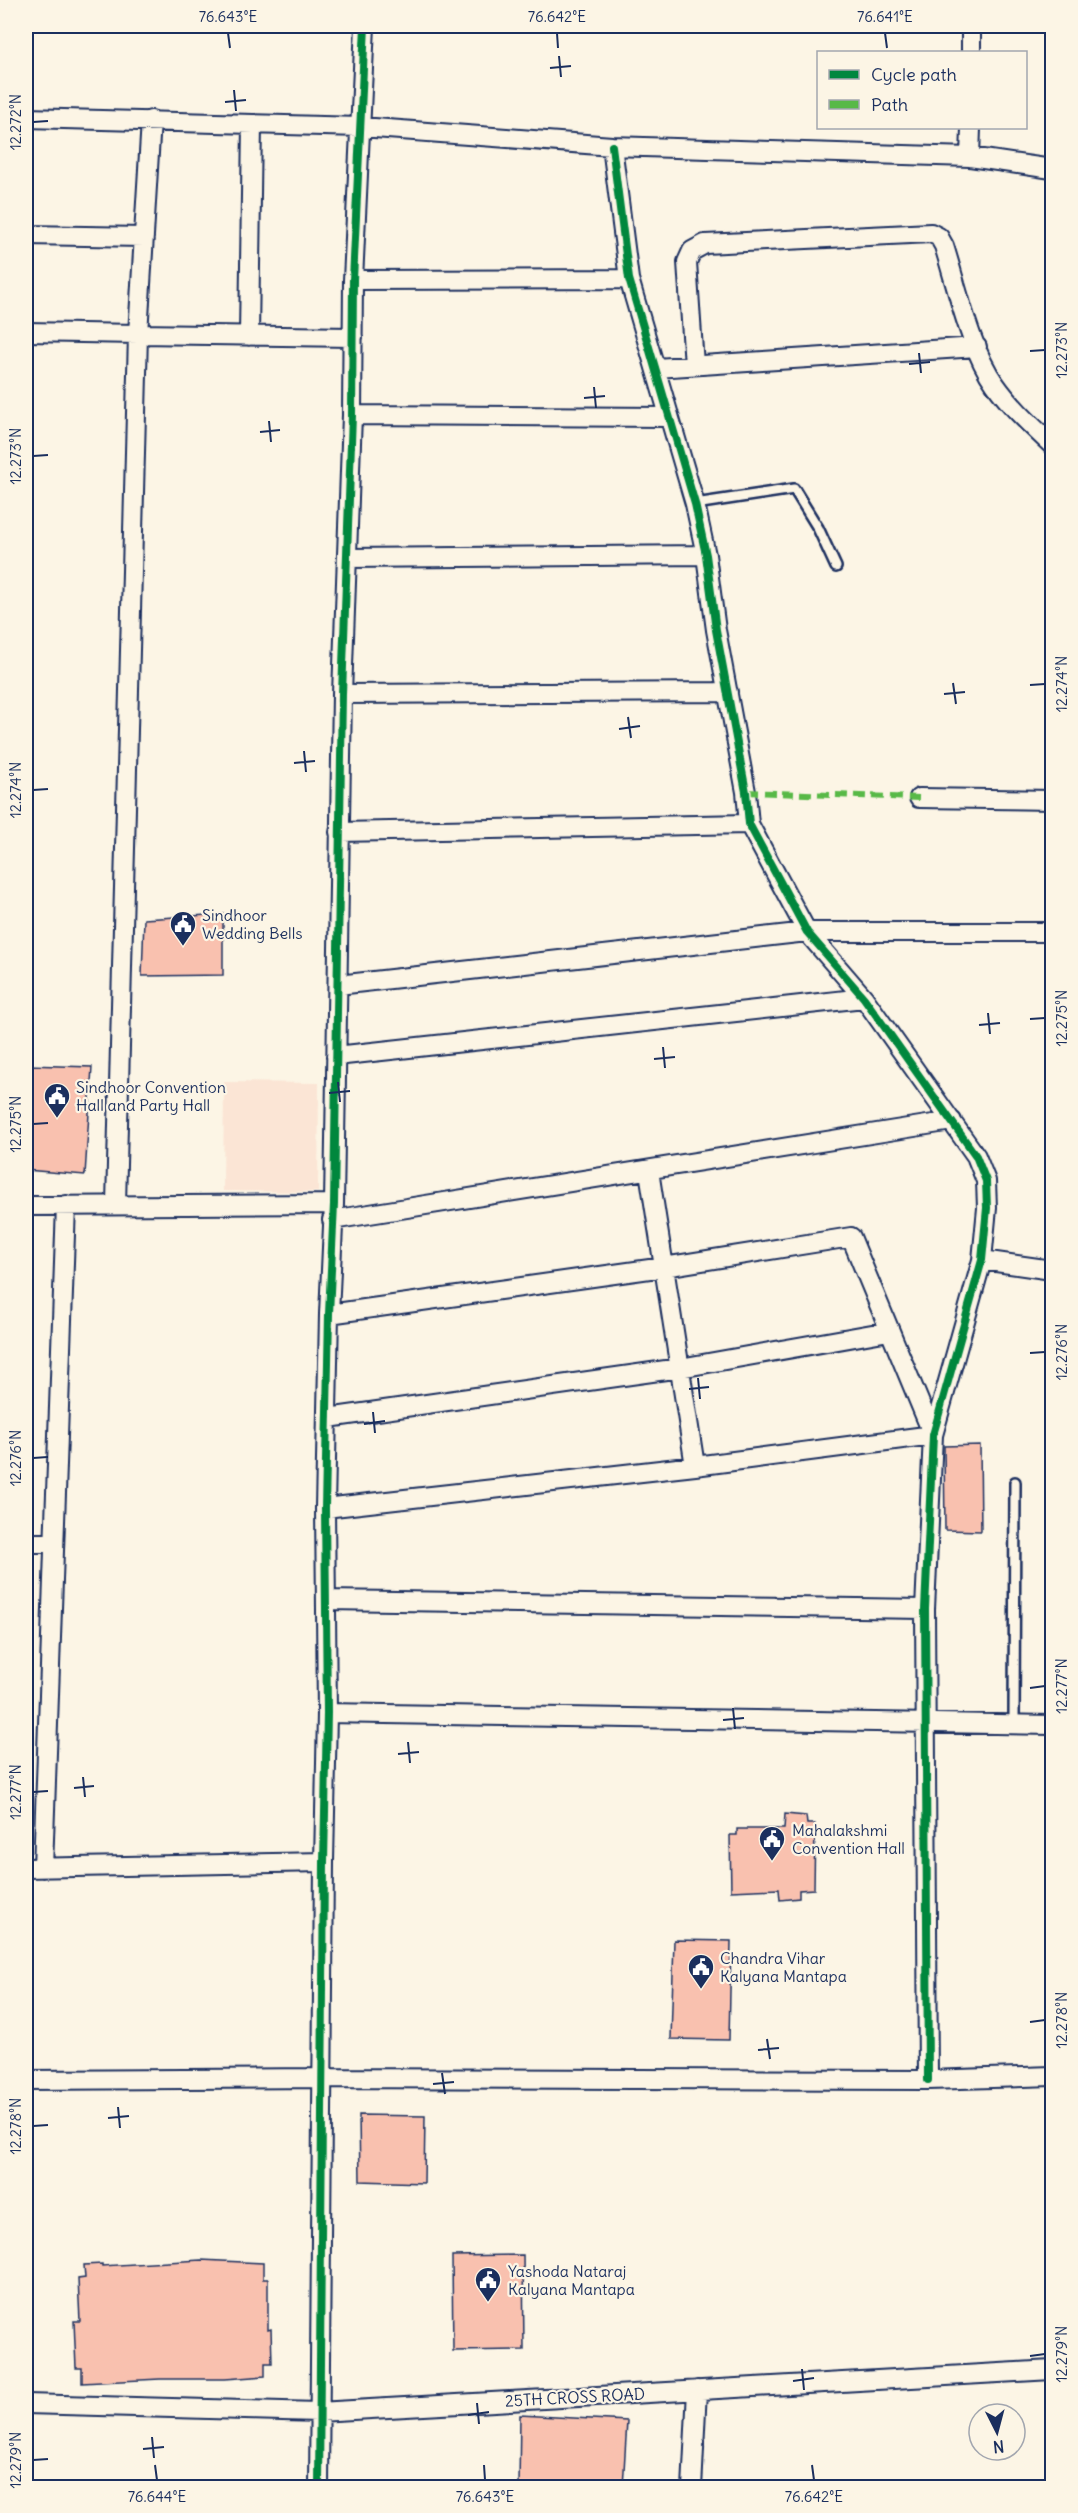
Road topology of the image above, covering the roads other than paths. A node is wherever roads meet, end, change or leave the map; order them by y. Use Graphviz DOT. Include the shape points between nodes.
graph roads {
  1 [pos="365,26"];
  2 [pos="971,26"];
  3 [pos="971,51"];
  4 [pos="26,118"];
  5 [pos="151,120"];
  6 [pos="252,124"];
  7 [pos="361,127"];
  8 [pos="971,129"];
  9 [pos="612,146"];
  10 [pos="970,157"];
  11 [pos="1053,169"];
  12 [pos="26,235"];
  13 [pos="144,237"];
  14 [pos="629,279"];
  15 [pos="353,280"];
  16 [pos="26,332"];
  17 [pos="138,334"];
  18 [pos="249,336"];
  19 [pos="353,337"];
  20 [pos="977,347"];
  21 [pos="694,365"];
  22 [pos="656,368"];
  23 [pos="352,415"];
  24 [pos="669,417"];
  25 [pos="1053,445"];
  26 [pos="695,504"];
  27 [pos="706,555"];
  28 [pos="347,558"];
  29 [pos="836,567"];
  30 [pos="728,692"];
  31 [pos="342,694"];
  32 [pos="920,798"];
  33 [pos="1053,800"];
  34 [pos="749,824"];
  35 [pos="339,831"];
  36 [pos="807,932"];
  37 [pos="1053,932"];
  38 [pos="338,985"];
  39 [pos="864,998"];
  40 [pos="336,1056"];
  41 [pos="952,1121"];
  42 [pos="649,1171"];
  43 [pos="116,1204"];
  44 [pos="66,1205"];
  45 [pos="26,1206"];
  46 [pos="333,1212"];
  47 [pos="982,1260"];
  48 [pos="664,1267"];
  49 [pos="1053,1270"];
  50 [pos="329,1314"];
  51 [pos="889,1330"];
  52 [pos="680,1368"];
  53 [pos="328,1418"];
  54 [pos="933,1435"];
  55 [pos="695,1466"];
  56 [pos="1015,1482"];
  57 [pos="325,1508"];
  58 [pos="26,1543"];
  59 [pos="53,1543"];
  60 [pos="326,1600"];
  61 [pos="925,1609"];
  62 [pos="327,1713"];
  63 [pos="926,1722"];
  64 [pos="1014,1724"];
  65 [pos="1053,1725"];
  66 [pos="324,1862"];
  67 [pos="34,1868"];
  68 [pos="1053,2076"];
  69 [pos="324,2078"];
  70 [pos="26,2080"];
  71 [pos="928,2080"];
  72 [pos="1053,2370"];
  73 [pos="697,2390"];
  74 [pos="26,2404"];
  75 [pos="318,2412"];
  76 [pos="319,2487"];
  77 [pos="692,2487"];
  1 -- 7 [label="street"];
  2 -- 3 [label="street"];
  4 -- 5 [label="street"];
  5 -- 6 [label="street"];
  5 -- 13 [label="street"];
  6 -- 7 [label="street"];
  6 -- 18 [label="street"];
  7 -- 9 [label="street"];
  7 -- 15 [label="street"];
  8 -- 10 [label="street"];
  9 -- 10 [label="street"];
  9 -- 14 [label="street"];
  10 -- 11 [label="street"];
  12 -- 13 [label="street"];
  13 -- 17 [label="street"];
  14 -- 15 [label="street"];
  14 -- 22 [label="street"];
  15 -- 19 [label="street"];
  16 -- 17 [label="street"];
  17 -- 18 [label="street"];
  17 -- 43 [label="street"];
  18 -- 19 [label="street"];
  19 -- 23 [label="street"];
  20 -- 21 [label="street"];
  20 -- 21 [label="street" via="944,246 931,232 705,244 692,251 687,262"];
  20 -- 25 [label="street" via="994,383 1019,414"];
  21 -- 22 [label="street"];
  22 -- 24 [label="street"];
  23 -- 24 [label="street"];
  23 -- 28 [label="street"];
  24 -- 26 [label="street"];
  26 -- 27 [label="street"];
  26 -- 29 [label="lane" via="794,489"];
  27 -- 28 [label="street"];
  27 -- 30 [label="street"];
  28 -- 31 [label="street"];
  30 -- 31 [label="street"];
  30 -- 34 [label="street"];
  31 -- 35 [label="street"];
  32 -- 33 [label="street"];
  34 -- 35 [label="street"];
  34 -- 36 [label="street"];
  35 -- 38 [label="street"];
  36 -- 37 [label="street"];
  36 -- 38 [label="street"];
  36 -- 39 [label="street"];
  38 -- 40 [label="street"];
  39 -- 40 [label="street"];
  39 -- 41 [label="street"];
  40 -- 46 [label="street"];
  41 -- 42 [label="street"];
  41 -- 47 [label="street" via="976,1156 986,1181"];
  42 -- 46 [label="street"];
  42 -- 48 [label="street"];
  43 -- 44 [label="street"];
  43 -- 46 [label="street"];
  44 -- 45 [label="street"];
  44 -- 59 [label="street"];
  46 -- 50 [label="street"];
  47 -- 49 [label="street"];
  47 -- 54 [label="street"];
  48 -- 50 [label="street"];
  48 -- 51 [label="street" via="851,1237"];
  48 -- 52 [label="street"];
  50 -- 53 [label="street"];
  51 -- 52 [label="street"];
  51 -- 54 [label="street"];
  52 -- 53 [label="street"];
  52 -- 55 [label="street"];
  53 -- 57 [label="street"];
  54 -- 55 [label="street"];
  54 -- 61 [label="street"];
  55 -- 57 [label="street"];
  56 -- 64 [label="lane"];
  57 -- 60 [label="street"];
  58 -- 59 [label="street"];
  59 -- 67 [label="street"];
  60 -- 61 [label="street"];
  60 -- 62 [label="street"];
  61 -- 63 [label="street"];
  62 -- 63 [label="street"];
  62 -- 66 [label="street"];
  63 -- 64 [label="street"];
  63 -- 71 [label="street"];
  64 -- 65 [label="street"];
  66 -- 67 [label="street"];
  66 -- 69 [label="street"];
  68 -- 71 [label="street"];
  69 -- 70 [label="street"];
  69 -- 71 [label="street"];
  69 -- 75 [label="street"];
  72 -- 73 [label="street, 25TH CROSS ROAD"];
  73 -- 75 [label="street, 25TH CROSS ROAD"];
  73 -- 77 [label="street"];
  74 -- 75 [label="street, 25TH CROSS ROAD"];
  75 -- 76 [label="street"];
}
